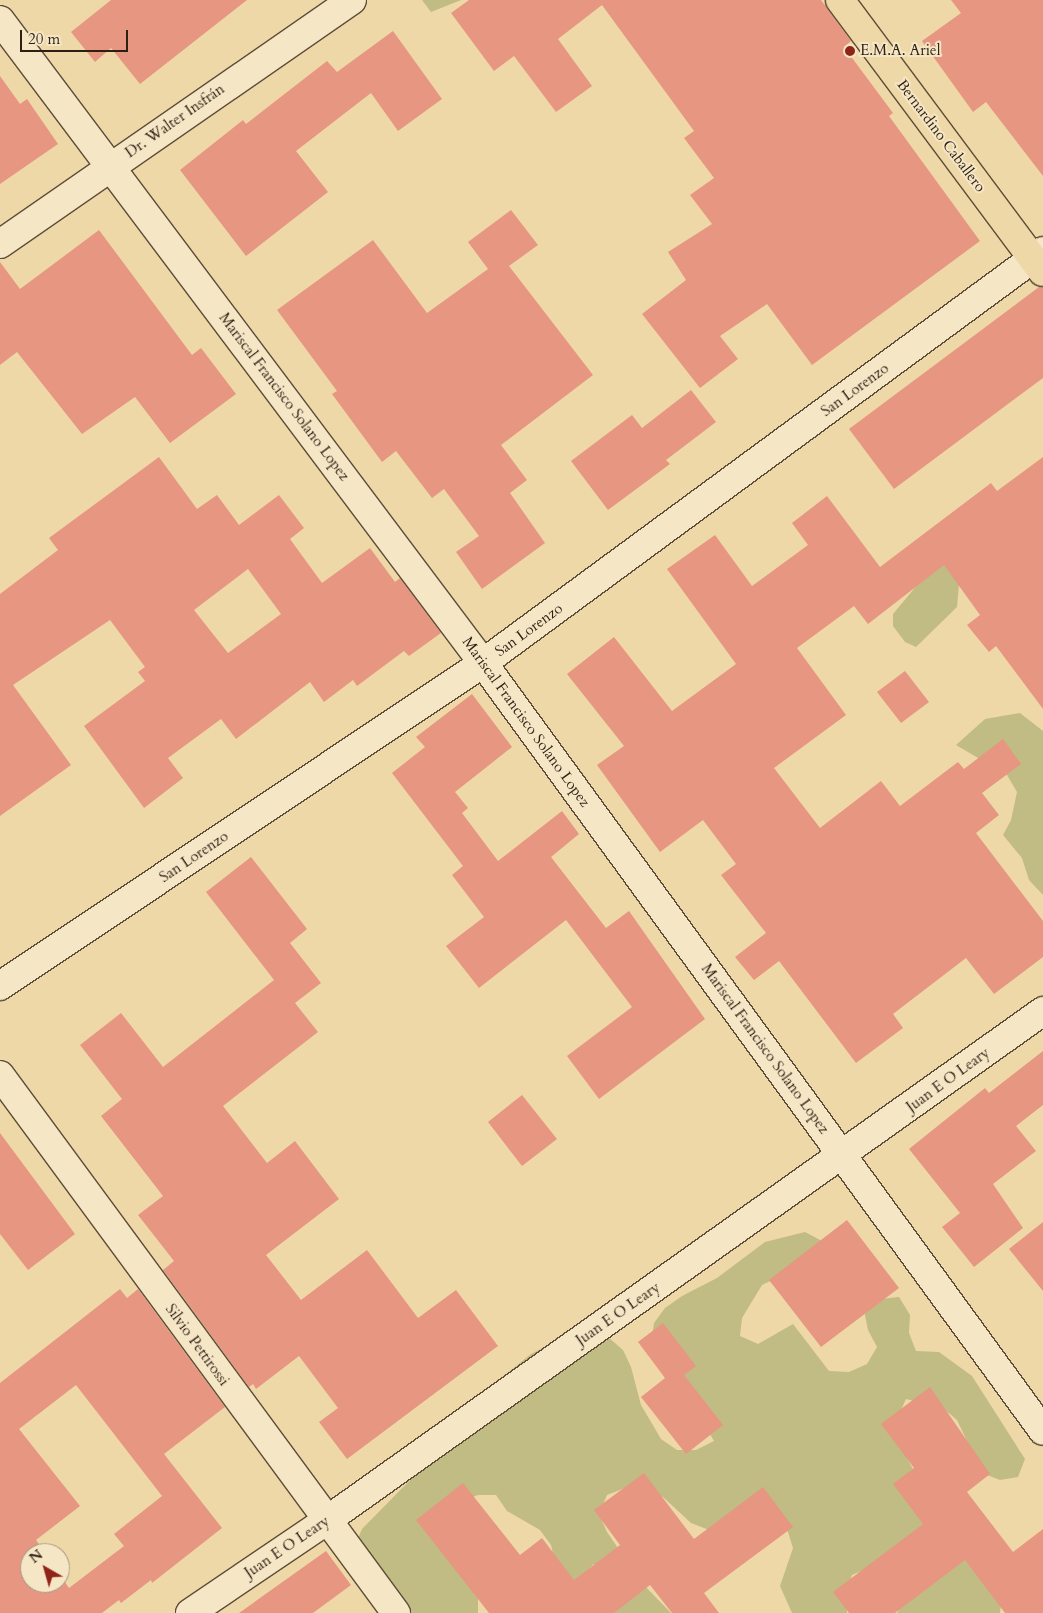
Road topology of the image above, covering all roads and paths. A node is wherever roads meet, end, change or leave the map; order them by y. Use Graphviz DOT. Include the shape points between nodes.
graph roads {
  1 [pos="352,0"];
  2 [pos="840,0"];
  3 [pos="0,20"];
  4 [pos="110,166"];
  5 [pos="0,244"];
  6 [pos="1040,261"];
  7 [pos="483,663"];
  8 [pos="0,986"];
  9 [pos="1043,1012"];
  10 [pos="0,1075"];
  11 [pos="843,1156"];
  12 [pos="1043,1431"];
  13 [pos="326,1521"];
  14 [pos="190,1613"];
  15 [pos="396,1613"];
  1 -- 4 [label="street, Dr. Walter Insfrán"];
  2 -- 6 [label="highway, Bernardino Caballero"];
  3 -- 4 [label="street, Mariscal Francisco Solano Lopez"];
  4 -- 5 [label="street, Dr. Walter Insfrán"];
  4 -- 7 [label="street, Mariscal Francisco Solano Lopez"];
  6 -- 7 [label="street, San Lorenzo"];
  7 -- 8 [label="street, San Lorenzo"];
  7 -- 11 [label="street, Mariscal Francisco Solano Lopez"];
  9 -- 11 [label="street, Juan E O Leary"];
  10 -- 13 [label="street, Silvio Pettirossi"];
  11 -- 12 [label="street, Mariscal Francisco Solano Lopez"];
  11 -- 13 [label="street, Juan E O Leary"];
  13 -- 14 [label="street, Juan E O Leary"];
  13 -- 15 [label="street, Silvio Pettirossi"];
}
